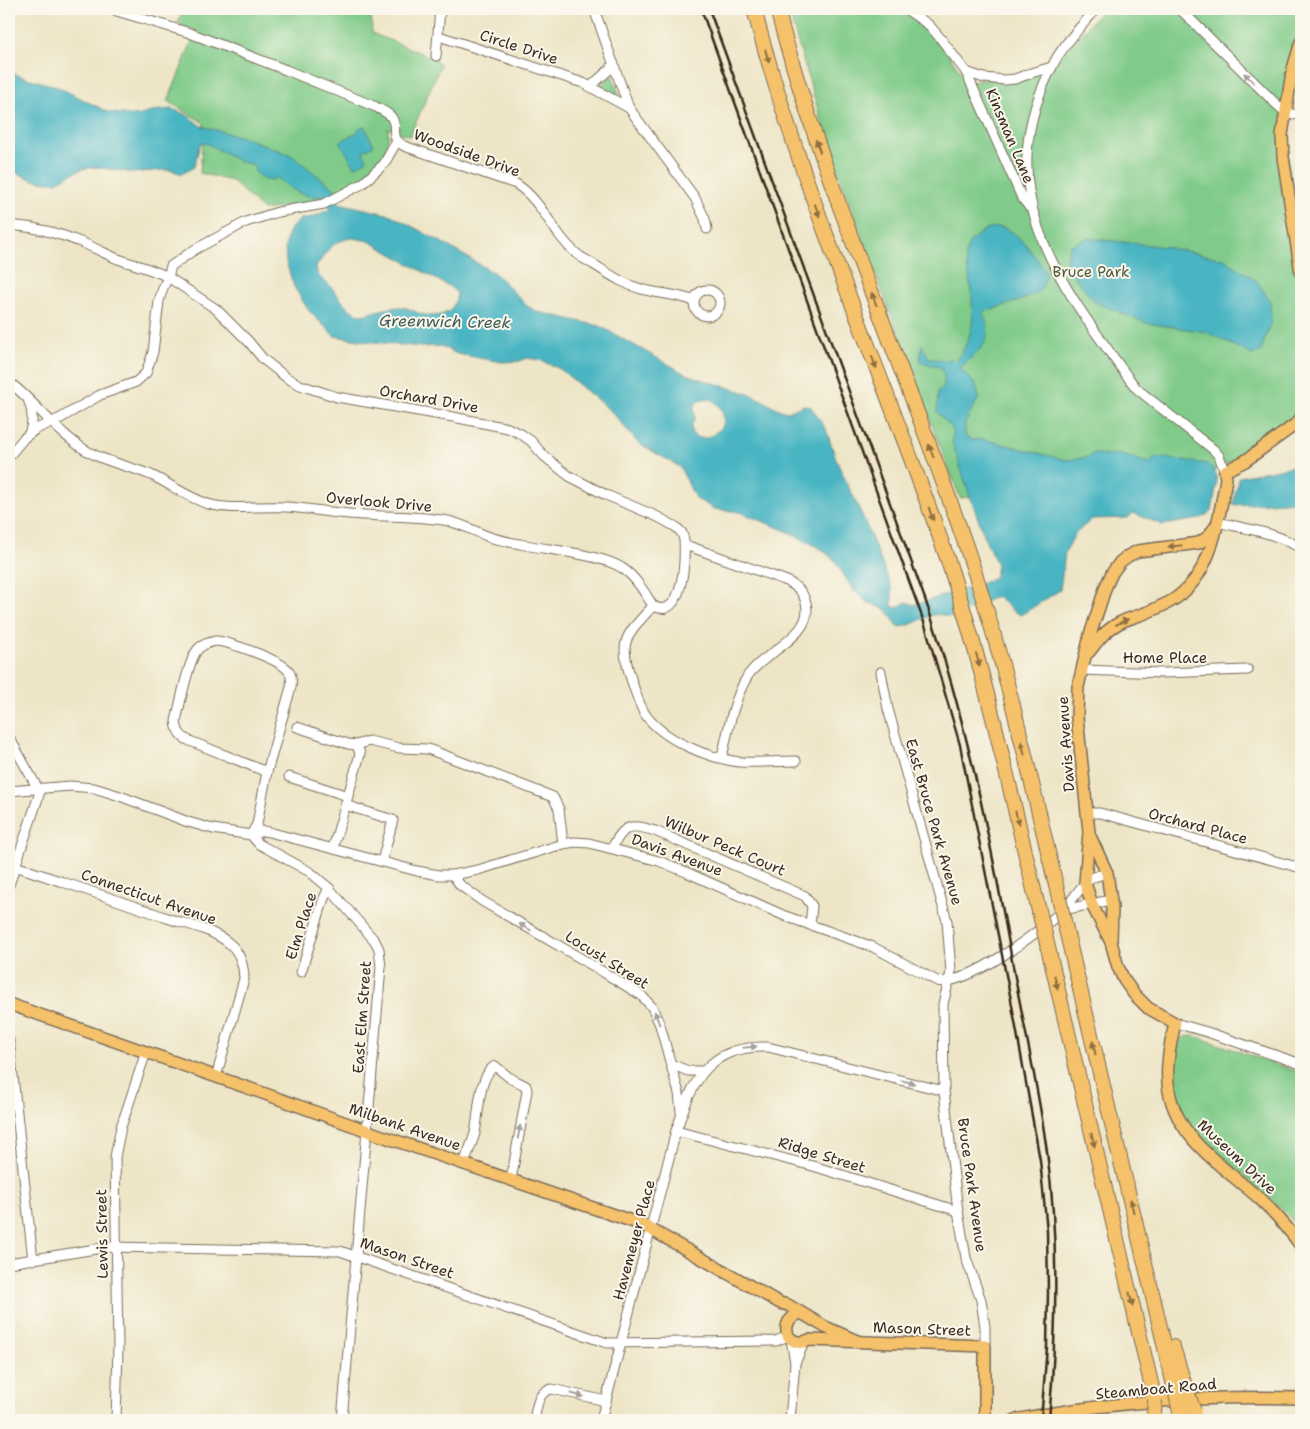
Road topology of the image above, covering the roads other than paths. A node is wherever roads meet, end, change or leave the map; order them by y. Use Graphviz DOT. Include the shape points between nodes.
graph roads {
  1 [pos="110,9"];
  2 [pos="440,9"];
  3 [pos="594,9"];
  4 [pos="754,9"];
  5 [pos="777,9"];
  6 [pos="906,9"];
  7 [pos="1096,9"];
  8 [pos="1180,9"];
  9 [pos="439,36"];
  10 [pos="1301,42"];
  11 [pos="436,56"];
  12 [pos="614,64"];
  13 [pos="1052,67"];
  14 [pos="966,72"];
  15 [pos="591,86"];
  16 [pos="629,108"];
  17 [pos="1285,112"];
  18 [pos="1301,116"];
  19 [pos="397,141"];
  20 [pos="1032,210"];
  21 [pos="9,225"];
  22 [pos="708,228"];
  23 [pos="1301,273"];
  24 [pos="168,277"];
  25 [pos="694,301"];
  26 [pos="9,382"];
  27 [pos="28,399"];
  28 [pos="1301,418"];
  29 [pos="51,422"];
  30 [pos="28,434"];
  31 [pos="9,456"];
  32 [pos="1226,475"];
  33 [pos="1217,524"];
  34 [pos="685,546"];
  35 [pos="1301,549"];
  36 [pos="653,606"];
  37 [pos="1087,654"];
  38 [pos="1082,670"];
  39 [pos="1248,670"];
  40 [pos="881,672"];
  41 [pos="297,727"];
  42 [pos="9,737"];
  43 [pos="357,745"];
  44 [pos="722,758"];
  45 [pos="796,761"];
  46 [pos="267,772"];
  47 [pos="289,776"];
  48 [pos="38,789"];
  49 [pos="9,791"];
  50 [pos="346,800"];
  51 [pos="1087,814"];
  52 [pos="1088,832"];
  53 [pos="251,835"];
  54 [pos="563,844"];
  55 [pos="333,848"];
  56 [pos="612,848"];
  57 [pos="382,861"];
  58 [pos="12,867"];
  59 [pos="1301,868"];
  60 [pos="1107,873"];
  61 [pos="453,875"];
  62 [pos="1086,883"];
  63 [pos="9,885"];
  64 [pos="329,888"];
  65 [pos="1112,900"];
  66 [pos="1091,904"];
  67 [pos="1062,910"];
  68 [pos="810,925"];
  69 [pos="1111,942"];
  70 [pos="300,972"];
  71 [pos="949,982"];
  72 [pos="9,1004"];
  73 [pos="1175,1023"];
  74 [pos="9,1040"];
  75 [pos="146,1052"];
  76 [pos="10,1060"];
  77 [pos="671,1064"];
  78 [pos="1301,1064"];
  79 [pos="706,1069"];
  80 [pos="216,1077"];
  81 [pos="944,1091"];
  82 [pos="681,1116"];
  83 [pos="366,1130"];
  84 [pos="676,1131"];
  85 [pos="464,1164"];
  86 [pos="511,1180"];
  87 [pos="958,1211"];
  88 [pos="651,1229"];
  89 [pos="1301,1246"];
  90 [pos="116,1247"];
  91 [pos="356,1255"];
  92 [pos="32,1260"];
  93 [pos="9,1264"];
  94 [pos="780,1303"];
  95 [pos="801,1313"];
  96 [pos="815,1321"];
  97 [pos="789,1333"];
  98 [pos="807,1341"];
  99 [pos="857,1341"];
  100 [pos="621,1343"];
  101 [pos="985,1346"];
  102 [pos="795,1363"];
  103 [pos="1181,1390"];
  104 [pos="1301,1398"];
  105 [pos="606,1401"];
  106 [pos="1181,1416"];
  107 [pos="1196,1416"];
  108 [pos="1156,1417"];
  109 [pos="116,1420"];
  110 [pos="342,1420"];
  111 [pos="534,1420"];
  112 [pos="601,1420"];
  113 [pos="790,1420"];
  114 [pos="985,1420"];
  115 [pos="1015,1420"];
  1 -- 19 [label="street, Woodside Drive" via="198,36 376,107 393,119"];
  2 -- 9 [label="street"];
  3 -- 12 [label="street"];
  4 -- 108 [label="highway, one-way, bridge" via="800,164 928,504 964,613 1045,935 1154,1396"];
  67 -- 5 [label="highway, one-way" via="1010,696 977,579 823,162"];
  6 -- 14 [label="street, Kinsman Lane" via="928,25"];
  7 -- 13 [label="street"];
  17 -- 8 [label="street, one-way"];
  9 -- 11 [label="street"];
  9 -- 15 [label="street, Circle Drive"];
  10 -- 17 [label="main road"];
  12 -- 15 [label="street"];
  12 -- 16 [label="street"];
  13 -- 14 [label="street, Kinsman Lane" via="1006,80"];
  13 -- 20 [label="street" via="1042,86 1030,126 1027,178"];
  14 -- 20 [label="street, Kinsman Lane" via="1022,198"];
  15 -- 16 [label="street, Circle Drive"];
  16 -- 22 [label="street" via="694,198"];
  17 -- 18 [label="street"];
  17 -- 23 [label="main road" via="1283,157"];
  19 -- 24 [label="street" via="389,157 362,184 324,204 278,212 246,222 171,266"];
  19 -- 25 [label="street, Woodside Drive" via="441,160 516,184 526,190 577,254 626,284"];
  20 -- 32 [label="street" via="1043,244 1070,294 1130,380 1214,450"];
  21 -- 24 [label="street, Orchard Drive" via="47,230"];
  24 -- 29 [label="street" via="159,301 153,352 146,373 136,382 100,395"];
  24 -- 34 [label="street, Orchard Drive" via="216,309 263,359 287,378 337,397 508,428 531,441 544,456 576,480 676,527 682,533"];
  26 -- 27 [label="street, Overlook Drive"];
  27 -- 29 [label="street, Overlook Drive"];
  27 -- 30 [label="street" via="32,421"];
  28 -- 32 [label="main road"];
  29 -- 30 [label="street"];
  29 -- 36 [label="street, Overlook Drive" via="90,453 153,476 209,504 234,508 286,507 452,522 489,537 613,564 629,574"];
  30 -- 31 [label="street"];
  32 -- 33 [label="main road, Davis Avenue"];
  33 -- 35 [label="street" via="1270,536"];
  37 -- 33 [label="main road, Davis Avenue, one-way" via="1108,630 1120,622 1182,594 1205,563"];
  33 -- 37 [label="main road, Davis Avenue, one-way" via="1210,536 1199,543 1138,552 1120,562 1106,586"];
  34 -- 36 [label="street" via="678,596 664,609"];
  34 -- 44 [label="street" via="786,581 801,591 807,606 802,625 746,677 736,700"];
  36 -- 44 [label="street" via="630,630 625,642 626,660 638,699 654,724 670,736 698,751"];
  37 -- 38 [label="main road, Davis Avenue"];
  38 -- 39 [label="street, Home Place" via="1162,673"];
  38 -- 51 [label="main road, Davis Avenue" via="1076,708"];
  40 -- 71 [label="street, East Bruce Park Avenue" via="888,709 946,913 950,945"];
  41 -- 43 [label="street"];
  42 -- 48 [label="street"];
  43 -- 50 [label="street" via="360,754"];
  43 -- 54 [label="street" via="369,741 399,748 428,749 553,797 559,809"];
  44 -- 45 [label="street" via="738,762"];
  46 -- 46 [label="street" via="291,687 290,674 279,663 225,642 203,645 191,663 176,721 177,730 190,741"];
  46 -- 53 [label="street"];
  47 -- 50 [label="street"];
  48 -- 49 [label="street, East Elm Street"];
  48 -- 53 [label="street, East Elm Street" via="94,788 194,824"];
  48 -- 58 [label="street" via="39,795"];
  50 -- 55 [label="street"];
  50 -- 57 [label="street" via="393,820"];
  51 -- 52 [label="main road, Davis Avenue"];
  51 -- 59 [label="street, Orchard Place" via="1100,813"];
  52 -- 60 [label="main road, Davis Avenue"];
  52 -- 62 [label="main road, Davis Avenue"];
  53 -- 55 [label="street, Davis Avenue" via="263,831"];
  53 -- 64 [label="street, East Elm Street" via="259,844 310,872"];
  54 -- 56 [label="street, Davis Avenue" via="575,842"];
  54 -- 61 [label="street, Davis Avenue"];
  55 -- 57 [label="street, Davis Avenue"];
  56 -- 68 [label="street, Davis Avenue" via="686,872"];
  56 -- 68 [label="street, Wilbur Peck Court" via="626,828 640,826 655,831 805,896 812,906"];
  57 -- 61 [label="street, Davis Avenue" via="430,874"];
  58 -- 63 [label="street"];
  58 -- 80 [label="street, Connecticut Avenue" via="212,933 231,944 242,965 244,979"];
  60 -- 62 [label="street"];
  60 -- 65 [label="main road, Davis Avenue"];
  77 -- 61 [label="street, Locust Street, one-way" via="656,1012 641,995 482,901 460,885"];
  62 -- 66 [label="main road, Davis Avenue"];
  62 -- 67 [label="street"];
  64 -- 70 [label="street, Elm Place"];
  64 -- 83 [label="street, East Elm Street" via="371,935 381,957"];
  65 -- 66 [label="street"];
  65 -- 69 [label="main road, Davis Avenue"];
  66 -- 67 [label="street"];
  66 -- 69 [label="main road, Davis Avenue"];
  67 -- 71 [label="street" via="998,958"];
  103 -- 67 [label="highway, one-way" via="1136,1226"];
  68 -- 71 [label="street, Davis Avenue" via="873,946 936,981"];
  69 -- 73 [label="main road" via="1118,967 1134,994 1148,1008"];
  71 -- 81 [label="street, Bruce Park Avenue" via="943,1004"];
  72 -- 75 [label="main road, Milbank Avenue"];
  73 -- 78 [label="street"];
  73 -- 89 [label="main road, Museum Drive" via="1167,1078 1179,1121 1197,1145 1275,1213"];
  74 -- 76 [label="street"];
  75 -- 80 [label="main road, Milbank Avenue"];
  75 -- 90 [label="street, Lewis Street" via="116,1146"];
  76 -- 92 [label="street"];
  77 -- 79 [label="street" via="688,1071"];
  77 -- 82 [label="street, Locust Street"];
  79 -- 81 [label="street, Havemeyer Place, one-way" via="734,1050 768,1047"];
  79 -- 82 [label="street, Havemeyer Place" via="693,1087"];
  80 -- 83 [label="main road, Milbank Avenue"];
  81 -- 87 [label="street, Bruce Park Avenue"];
  82 -- 84 [label="street, Havemeyer Place"];
  83 -- 85 [label="main road, Milbank Avenue"];
  83 -- 91 [label="street, East Elm Street"];
  84 -- 87 [label="street, Ridge Street" via="814,1166"];
  84 -- 88 [label="street, Havemeyer Place"];
  85 -- 86 [label="main road, Milbank Avenue"];
  86 -- 85 [label="street, one-way" via="527,1091 526,1086 496,1066 491,1068 481,1089 480,1111"];
  86 -- 88 [label="main road, Milbank Avenue"];
  87 -- 101 [label="street, Bruce Park Avenue" via="966,1258 981,1300"];
  88 -- 94 [label="main road, Milbank Avenue"];
  88 -- 100 [label="street, Havemeyer Place"];
  90 -- 91 [label="street, Mason Street" via="340,1251"];
  90 -- 92 [label="street, Mason Street"];
  90 -- 109 [label="street, Lewis Street"];
  91 -- 100 [label="street, Mason Street" via="607,1343"];
  91 -- 110 [label="street, East Elm Street"];
  92 -- 93 [label="street, Mason Street"];
  94 -- 95 [label="main road, Milbank Avenue"];
  94 -- 97 [label="main road"];
  95 -- 96 [label="main road, Mason Street"];
  95 -- 97 [label="main road, Mason Street" via="790,1319"];
  96 -- 98 [label="main road" via="815,1330"];
  96 -- 99 [label="main road, Mason Street"];
  97 -- 98 [label="main road, Mason Street" via="798,1343"];
  97 -- 100 [label="street, Mason Street" via="776,1341"];
  97 -- 102 [label="street"];
  98 -- 99 [label="main road, Mason Street"];
  98 -- 102 [label="street"];
  99 -- 101 [label="main road, Mason Street"];
  100 -- 105 [label="street, Havemeyer Place"];
  101 -- 114 [label="main road, Bruce Park Avenue"];
  102 -- 113 [label="street"];
  103 -- 106 [label="highway, bridge"];
  103 -- 107 [label="highway, bridge"];
  104 -- 115 [label="main road, Steamboat Road" via="1207,1399"];
  111 -- 105 [label="street, one-way" via="539,1398 547,1390"];
  105 -- 112 [label="street, Havemeyer Place"];
}
